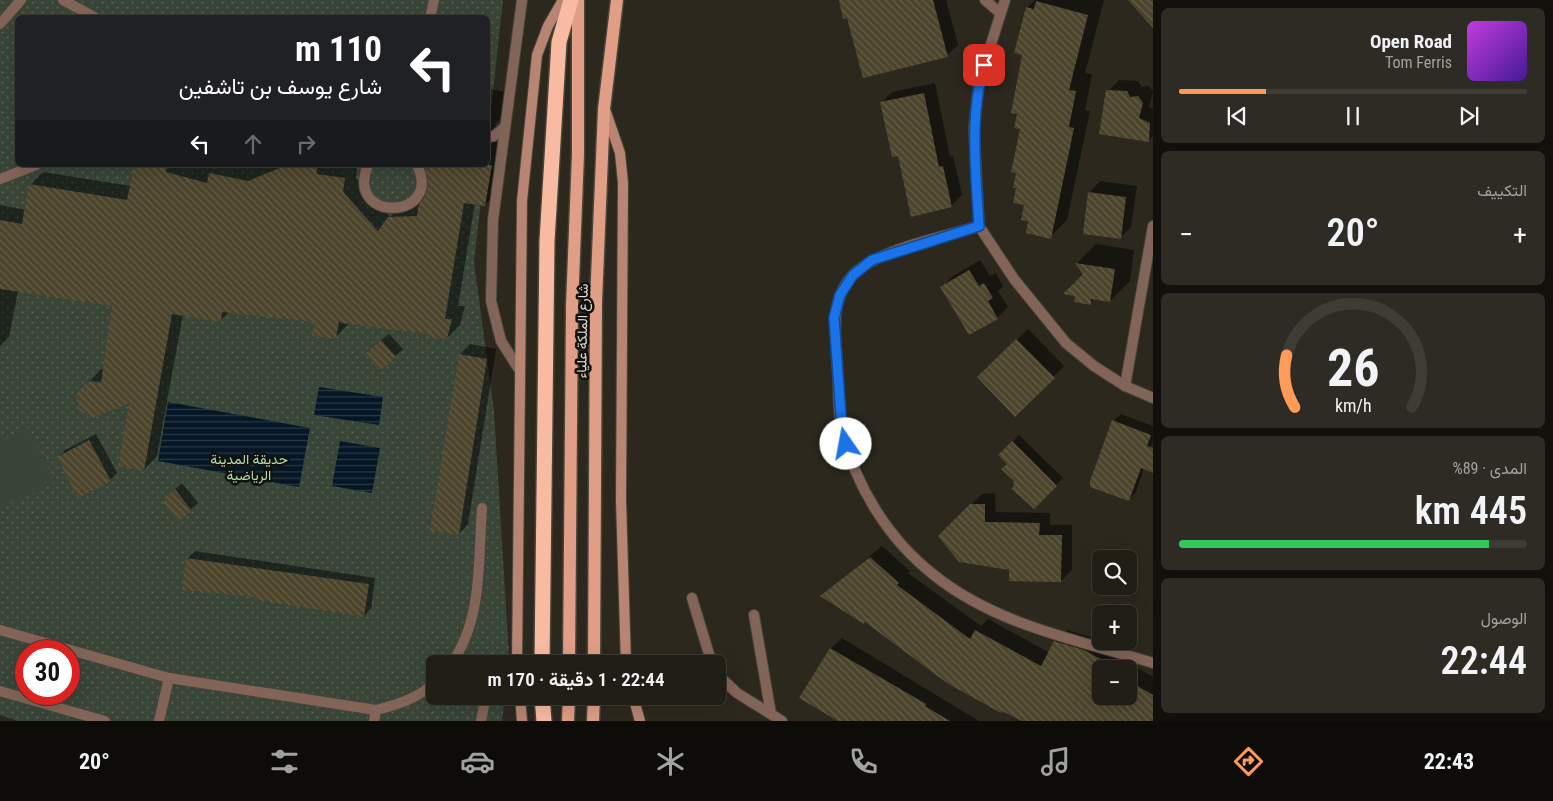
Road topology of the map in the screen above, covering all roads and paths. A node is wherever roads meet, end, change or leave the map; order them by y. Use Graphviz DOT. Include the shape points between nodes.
graph roads {
  1 [pos="21,0"];
  2 [pos="63,0"];
  3 [pos="434,0"];
  4 [pos="522,0"];
  5 [pos="563,0"];
  6 [pos="571,0"];
  7 [pos="578,0"];
  8 [pos="617,0"];
  9 [pos="985,0"];
  10 [pos="1005,0"];
  11 [pos="1000,13"];
  12 [pos="90,15"];
  13 [pos="431,15"];
  14 [pos="0,24"];
  15 [pos="604,109"];
  16 [pos="505,127"];
  17 [pos="490,137"];
  18 [pos="31,167"];
  19 [pos="368,167"];
  20 [pos="418,167"];
  21 [pos="0,180"];
  22 [pos="979,226"];
  23 [pos="1153,226"];
  24 [pos="520,370"];
  25 [pos="1125,386"];
  26 [pos="1153,398"];
  27 [pos="482,508"];
  28 [pos="692,598"];
  29 [pos="754,615"];
  30 [pos="0,630"];
  31 [pos="456,655"];
  32 [pos="518,655"];
  33 [pos="542,655"];
  34 [pos="569,655"];
  35 [pos="594,655"];
  36 [pos="624,655"];
  37 [pos="709,655"];
  38 [pos="1153,663"];
  39 [pos="169,678"];
  40 [pos="726,684"];
  41 [pos="426,688"];
  42 [pos="0,691"];
  43 [pos="484,705"];
  44 [pos="521,705"];
  45 [pos="543,705"];
  46 [pos="568,705"];
  47 [pos="594,705"];
  48 [pos="636,705"];
  49 [pos="376,710"];
  50 [pos="771,714"];
  51 [pos="105,721"];
  52 [pos="160,721"];
  53 [pos="374,721"];
  54 [pos="481,721"];
  55 [pos="522,721"];
  56 [pos="544,721"];
  57 [pos="568,721"];
  58 [pos="593,721"];
  59 [pos="640,721"];
  60 [pos="782,721"];
  1 -- 14 [label="street"];
  2 -- 12 [label="street"];
  3 -- 13 [label="street"];
  4 -- 16 [label="street"];
  5 -- 24 [label="main road" via="537,55 522,201"];
  6 -- 33 [label="highway" via="559,42 547,241"];
  7 -- 34 [label="main road, شارع الملكة علياء"];
  8 -- 15 [label="main road, شارع الملكة علياء"];
  9 -- 11 [label="street"];
  10 -- 11 [label="street"];
  11 -- 22 [label="street" via="979,82 974,128"];
  15 -- 35 [label="main road, شارع الملكة علياء" via="596,302"];
  15 -- 36 [label="main road" via="620,153 622,183"];
  16 -- 17 [label="street"];
  16 -- 24 [label="street" via="493,220 491,301 501,341"];
  18 -- 21 [label="street"];
  19 -- 20 [label="street" via="364,183 366,192 372,200 388,209 407,206 414,200 422,182"];
  22 -- 25 [label="street" via="1014,279 1066,343"];
  22 -- 38 [label="street" via="872,260 853,275 840,295 834,318 842,430 855,472 876,510 902,545 934,575 967,598 1005,618"];
  23 -- 25 [label="street"];
  24 -- 32 [label="main road"];
  25 -- 26 [label="street"];
  27 -- 31 [label="street" via="474,616"];
  28 -- 37 [label="street"];
  29 -- 50 [label="street"];
  30 -- 39 [label="street"];
  39 -- 49 [label="street"];
  39 -- 52 [label="street"];
  40 -- 50 [label="street"];
  41 -- 49 [label="street" via="396,705"];
  42 -- 51 [label="street"];
  43 -- 54 [label="street"];
  44 -- 55 [label="main road"];
  45 -- 56 [label="highway"];
  46 -- 57 [label="main road"];
  47 -- 58 [label="main road"];
  48 -- 59 [label="main road"];
  49 -- 53 [label="street"];
  50 -- 60 [label="street"];
}
